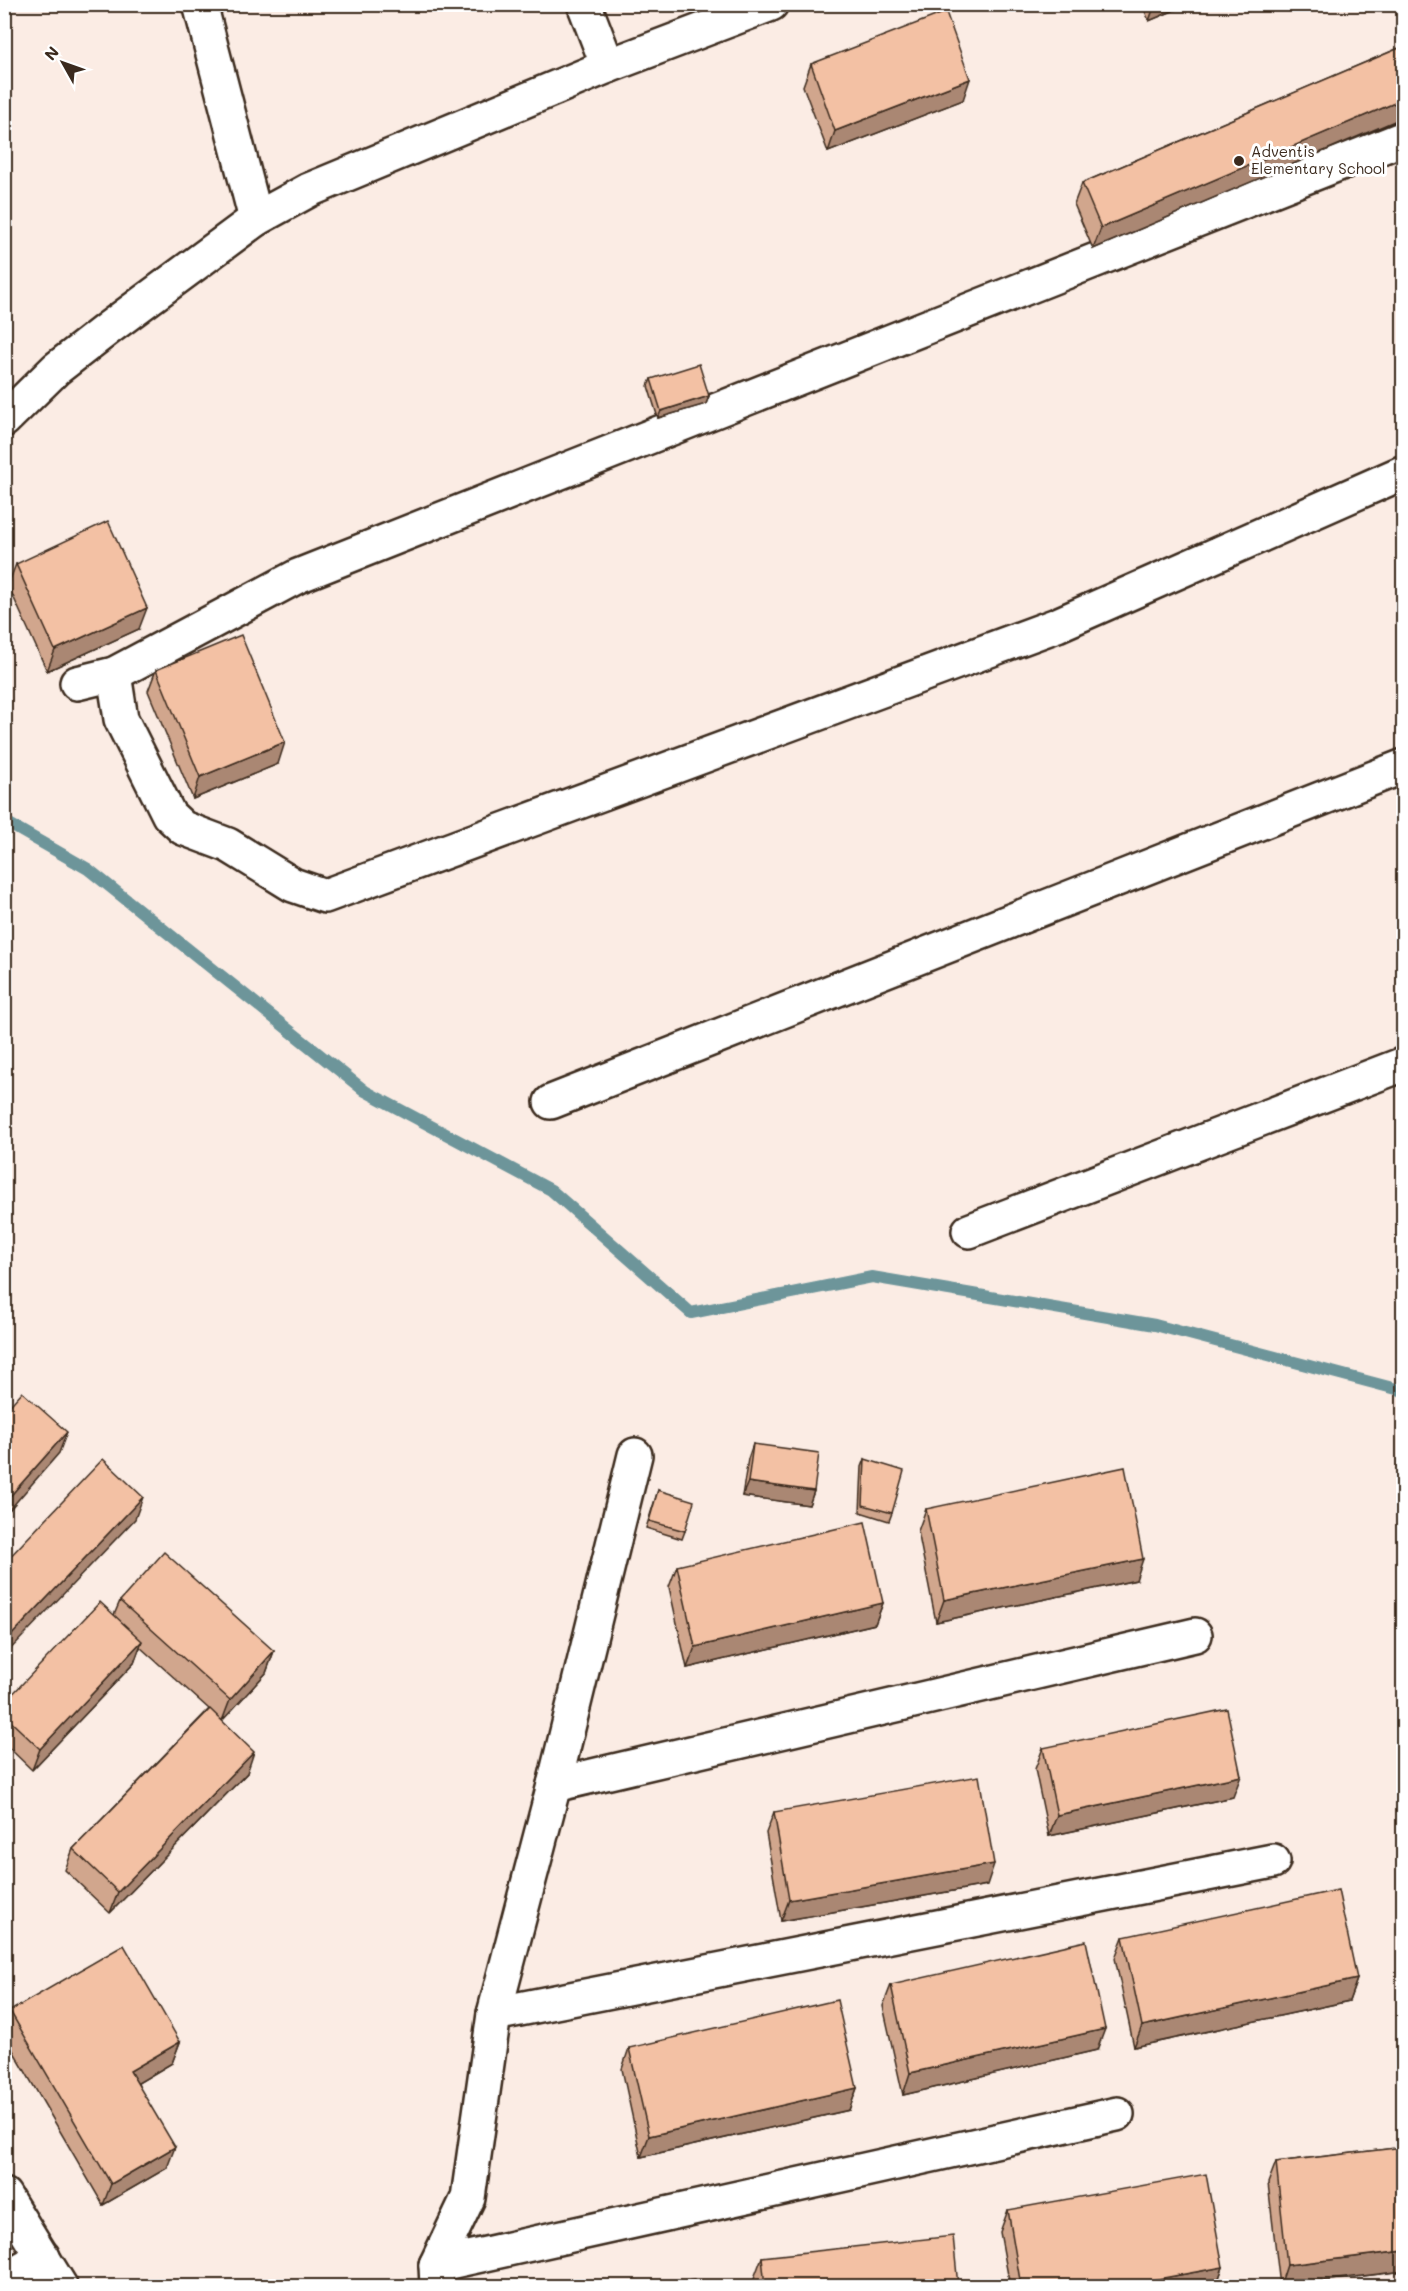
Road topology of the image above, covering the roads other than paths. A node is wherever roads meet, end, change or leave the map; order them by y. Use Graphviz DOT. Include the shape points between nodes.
graph roads {
  1 [pos="200,4"];
  2 [pos="584,4"];
  3 [pos="771,4"];
  4 [pos="608,66"];
  5 [pos="1404,138"];
  6 [pos="256,219"];
  7 [pos="4,420"];
  8 [pos="1404,472"];
  9 [pos="114,674"];
  10 [pos="77,683"];
  11 [pos="1404,766"];
  12 [pos="1404,1064"];
  13 [pos="550,1102"];
  14 [pos="969,1230"];
  15 [pos="635,1455"];
  16 [pos="1195,1635"];
  17 [pos="554,1785"];
  18 [pos="1273,1861"];
  19 [pos="494,2014"];
  20 [pos="1117,2114"];
  21 [pos="4,2195"];
  22 [pos="43,2257"];
  23 [pos="436,2276"];
  24 [pos="4,2279"];
  25 [pos="60,2286"];
  1 -- 6 [label="street"];
  2 -- 4 [label="street"];
  3 -- 4 [label="street"];
  4 -- 6 [label="street" via="309,190"];
  5 -- 9 [label="street" via="297,576"];
  6 -- 7 [label="street" via="56,369"];
  8 -- 9 [label="street" via="1057,625 325,896 293,885 228,845 183,828 169,815 121,719"];
  9 -- 10 [label="street"];
  11 -- 13 [label="street"];
  12 -- 14 [label="street"];
  15 -- 17 [label="street"];
  16 -- 17 [label="street"];
  17 -- 19 [label="street"];
  18 -- 19 [label="street"];
  19 -- 23 [label="street" via="468,2198"];
  20 -- 23 [label="street"];
  21 -- 22 [label="street"];
  22 -- 24 [label="street"];
  22 -- 25 [label="street"];
}
